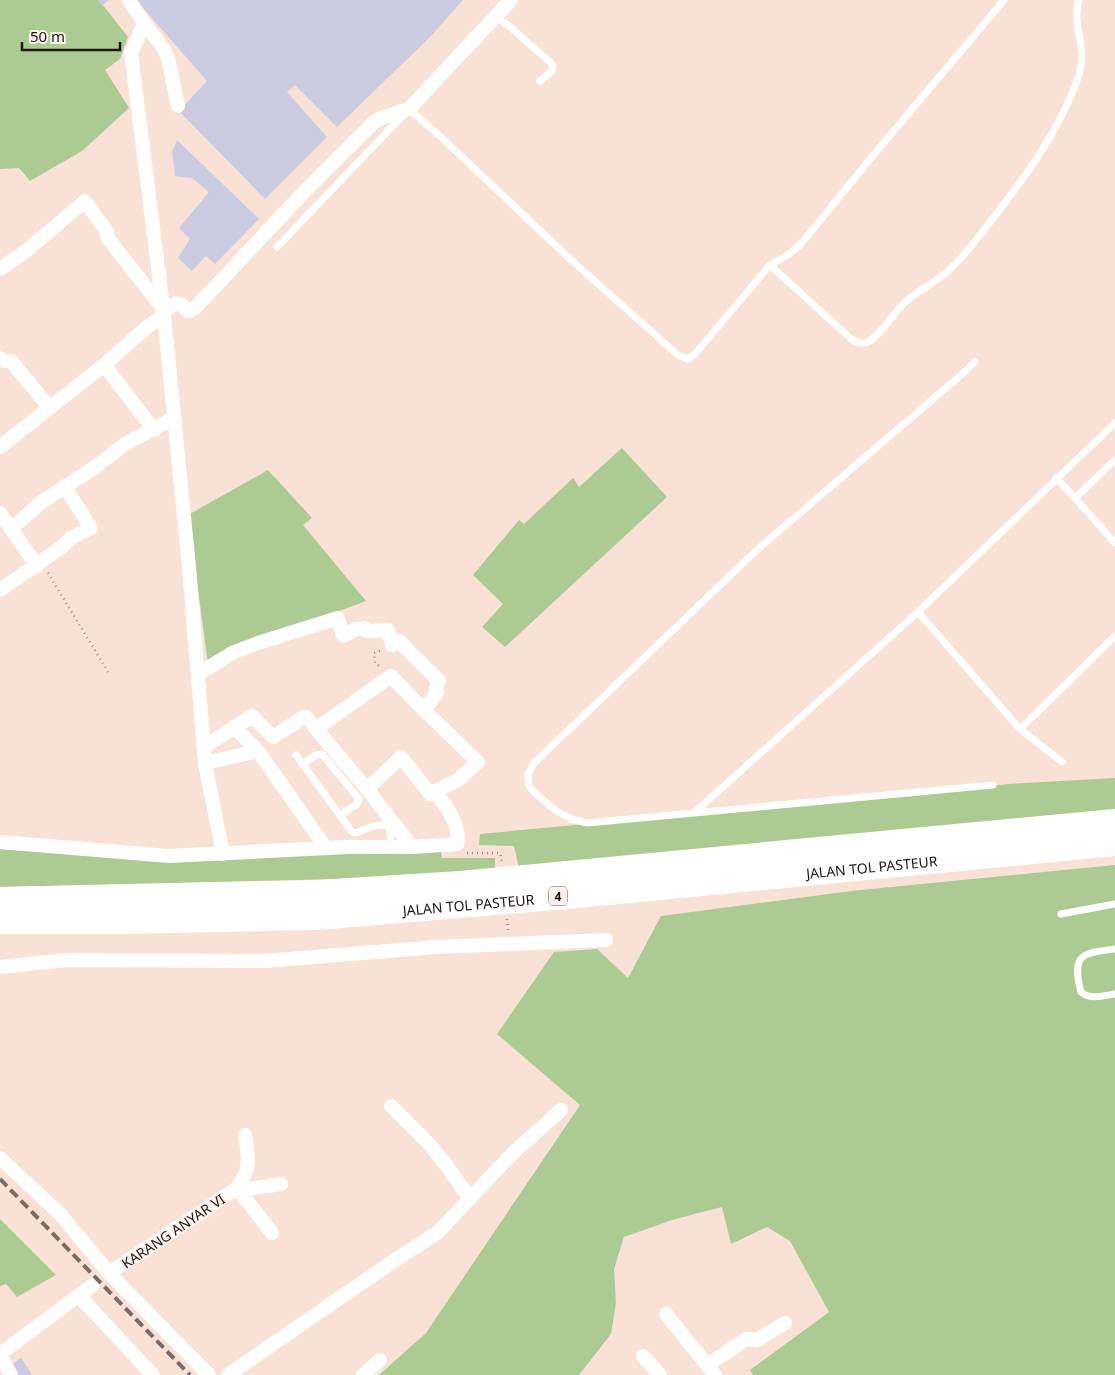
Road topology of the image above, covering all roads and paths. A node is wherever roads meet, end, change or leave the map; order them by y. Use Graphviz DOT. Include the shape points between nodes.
graph roads {
  1 [pos="129,0"];
  2 [pos="512,0"];
  3 [pos="1004,0"];
  4 [pos="1079,0"];
  5 [pos="496,17"];
  6 [pos="144,23"];
  7 [pos="540,81"];
  8 [pos="178,106"];
  9 [pos="409,109"];
  10 [pos="278,247"];
  11 [pos="770,265"];
  12 [pos="0,269"];
  13 [pos="162,311"];
  14 [pos="0,358"];
  15 [pos="975,362"];
  16 [pos="104,365"];
  17 [pos="49,407"];
  18 [pos="174,418"];
  19 [pos="1115,423"];
  20 [pos="154,430"];
  21 [pos="0,447"];
  22 [pos="1115,460"];
  23 [pos="1056,478"];
  24 [pos="65,487"];
  25 [pos="1075,498"];
  26 [pos="0,513"];
  27 [pos="12,528"];
  28 [pos="1115,543"];
  29 [pos="39,564"];
  30 [pos="0,589"];
  31 [pos="918,612"];
  32 [pos="1115,636"];
  33 [pos="392,645"];
  34 [pos="108,672"];
  35 [pos="198,674"];
  36 [pos="391,676"];
  37 [pos="424,710"];
  38 [pos="234,728"];
  39 [pos="316,729"];
  40 [pos="1020,729"];
  41 [pos="204,747"];
  42 [pos="258,751"];
  43 [pos="296,755"];
  44 [pos="1062,762"];
  45 [pos="205,763"];
  46 [pos="303,764"];
  47 [pos="993,785"];
  48 [pos="367,789"];
  49 [pos="435,791"];
  50 [pos="695,812"];
  51 [pos="340,815"];
  52 [pos="1115,822"];
  53 [pos="0,842"];
  54 [pos="1115,843"];
  55 [pos="445,845"];
  56 [pos="392,846"];
  57 [pos="412,847"];
  58 [pos="326,848"];
  59 [pos="223,854"];
  60 [pos="501,858"];
  61 [pos="0,900"];
  62 [pos="1115,904"];
  63 [pos="1061,914"];
  64 [pos="0,921"];
  65 [pos="606,940"];
  66 [pos="1115,949"];
  67 [pos="0,967"];
  68 [pos="1115,994"];
  69 [pos="391,1106"];
  70 [pos="562,1110"];
  71 [pos="246,1135"];
  72 [pos="0,1158"];
  73 [pos="281,1184"];
  74 [pos="237,1188"];
  75 [pos="470,1199"];
  76 [pos="272,1233"];
  77 [pos="109,1273"];
  78 [pos="93,1285"];
  79 [pos="79,1296"];
  80 [pos="666,1314"];
  81 [pos="785,1323"];
  82 [pos="0,1355"];
  83 [pos="643,1356"];
  84 [pos="380,1360"];
  85 [pos="712,1370"];
  86 [pos="11,1375"];
  87 [pos="153,1375"];
  88 [pos="209,1375"];
  89 [pos="228,1375"];
  90 [pos="363,1375"];
  91 [pos="660,1375"];
  1 -- 6 [label="street"];
  2 -- 5 [label="street"];
  3 -- 11 [label="lane" via="800,245"];
  4 -- 11 [label="lane" via="1076,17 1082,59 1079,75 1059,121 1033,166 962,258 908,300 874,338 866,344 857,343"];
  5 -- 7 [label="lane" via="553,65 552,71"];
  5 -- 9 [label="street"];
  6 -- 8 [label="street" via="168,58"];
  6 -- 13 [label="street" via="131,53"];
  9 -- 10 [label="lane"];
  9 -- 11 [label="lane" via="679,356 688,359 694,355"];
  9 -- 13 [label="street" via="372,124 196,307 187,311 177,303"];
  12 -- 13 [label="street" via="85,201 107,232 106,237"];
  13 -- 16 [label="street"];
  13 -- 18 [label="street"];
  14 -- 17 [label="street" via="11,360"];
  15 -- 50 [label="lane" via="758,549 566,731 534,763 528,774 535,793 555,810 587,823"];
  16 -- 17 [label="street"];
  16 -- 20 [label="street"];
  17 -- 21 [label="street"];
  18 -- 20 [label="street"];
  18 -- 35 [label="street"];
  19 -- 23 [label="lane"];
  20 -- 24 [label="street" via="126,444"];
  22 -- 25 [label="lane"];
  23 -- 25 [label="lane"];
  23 -- 31 [label="lane"];
  24 -- 27 [label="street"];
  24 -- 29 [label="street" via="91,528 71,538"];
  25 -- 28 [label="lane"];
  26 -- 27 [label="street"];
  27 -- 29 [label="street"];
  29 -- 30 [label="street"];
  29 -- 34 [label="path"];
  31 -- 40 [label="lane"];
  31 -- 50 [label="lane"];
  32 -- 40 [label="lane"];
  33 -- 35 [label="street" via="388,630 356,629 343,636 338,618 232,653"];
  33 -- 36 [label="path" via="374,654 376,663"];
  33 -- 37 [label="street" via="399,641 439,681 437,693"];
  35 -- 41 [label="street"];
  36 -- 37 [label="street"];
  36 -- 39 [label="street"];
  37 -- 49 [label="street" via="478,762 458,780"];
  38 -- 39 [label="street" via="252,716 274,737 304,717"];
  38 -- 41 [label="street"];
  38 -- 42 [label="street"];
  39 -- 48 [label="street"];
  40 -- 44 [label="lane"];
  41 -- 45 [label="street"];
  42 -- 45 [label="street"];
  42 -- 58 [label="street"];
  43 -- 46 [label="lane"];
  45 -- 59 [label="street"];
  46 -- 51 [label="lane"];
  46 -- 51 [label="lane" via="322,754 359,799 357,804"];
  47 -- 50 [label="lane"];
  48 -- 49 [label="street" via="401,757 430,794"];
  48 -- 57 [label="street"];
  49 -- 55 [label="street" via="446,806 458,835 457,844"];
  51 -- 56 [label="lane" via="354,833 386,825"];
  52 -- 61 [label="highway, JALAN TOL PASTEUR / 4" via="460,884 318,893"];
  53 -- 59 [label="street" via="169,856"];
  54 -- 64 [label="highway, JALAN TOL PASTEUR / 4" via="317,917"];
  55 -- 57 [label="street"];
  55 -- 60 [label="path" via="446,853 500,853"];
  56 -- 57 [label="street"];
  56 -- 58 [label="street"];
  58 -- 59 [label="street"];
  62 -- 63 [label="lane"];
  65 -- 67 [label="street" via="437,947 264,961 66,960"];
  66 -- 68 [label="lane" via="1088,952 1079,960 1078,968 1081,992 1085,996"];
  69 -- 75 [label="street" via="430,1145"];
  70 -- 75 [label="street" via="513,1153"];
  71 -- 74 [label="street" via="249,1161"];
  72 -- 77 [label="street" via="60,1214"];
  73 -- 74 [label="street"];
  74 -- 76 [label="street"];
  74 -- 77 [label="street, KARANG ANYAR VI"];
  75 -- 89 [label="street" via="437,1233"];
  77 -- 88 [label="street"];
  78 -- 79 [label="street"];
  79 -- 82 [label="street"];
  79 -- 87 [label="street"];
  80 -- 85 [label="street"];
  81 -- 85 [label="street" via="757,1340 746,1339"];
  82 -- 86 [label="street"];
  83 -- 91 [label="street"];
  84 -- 90 [label="street"];
}
